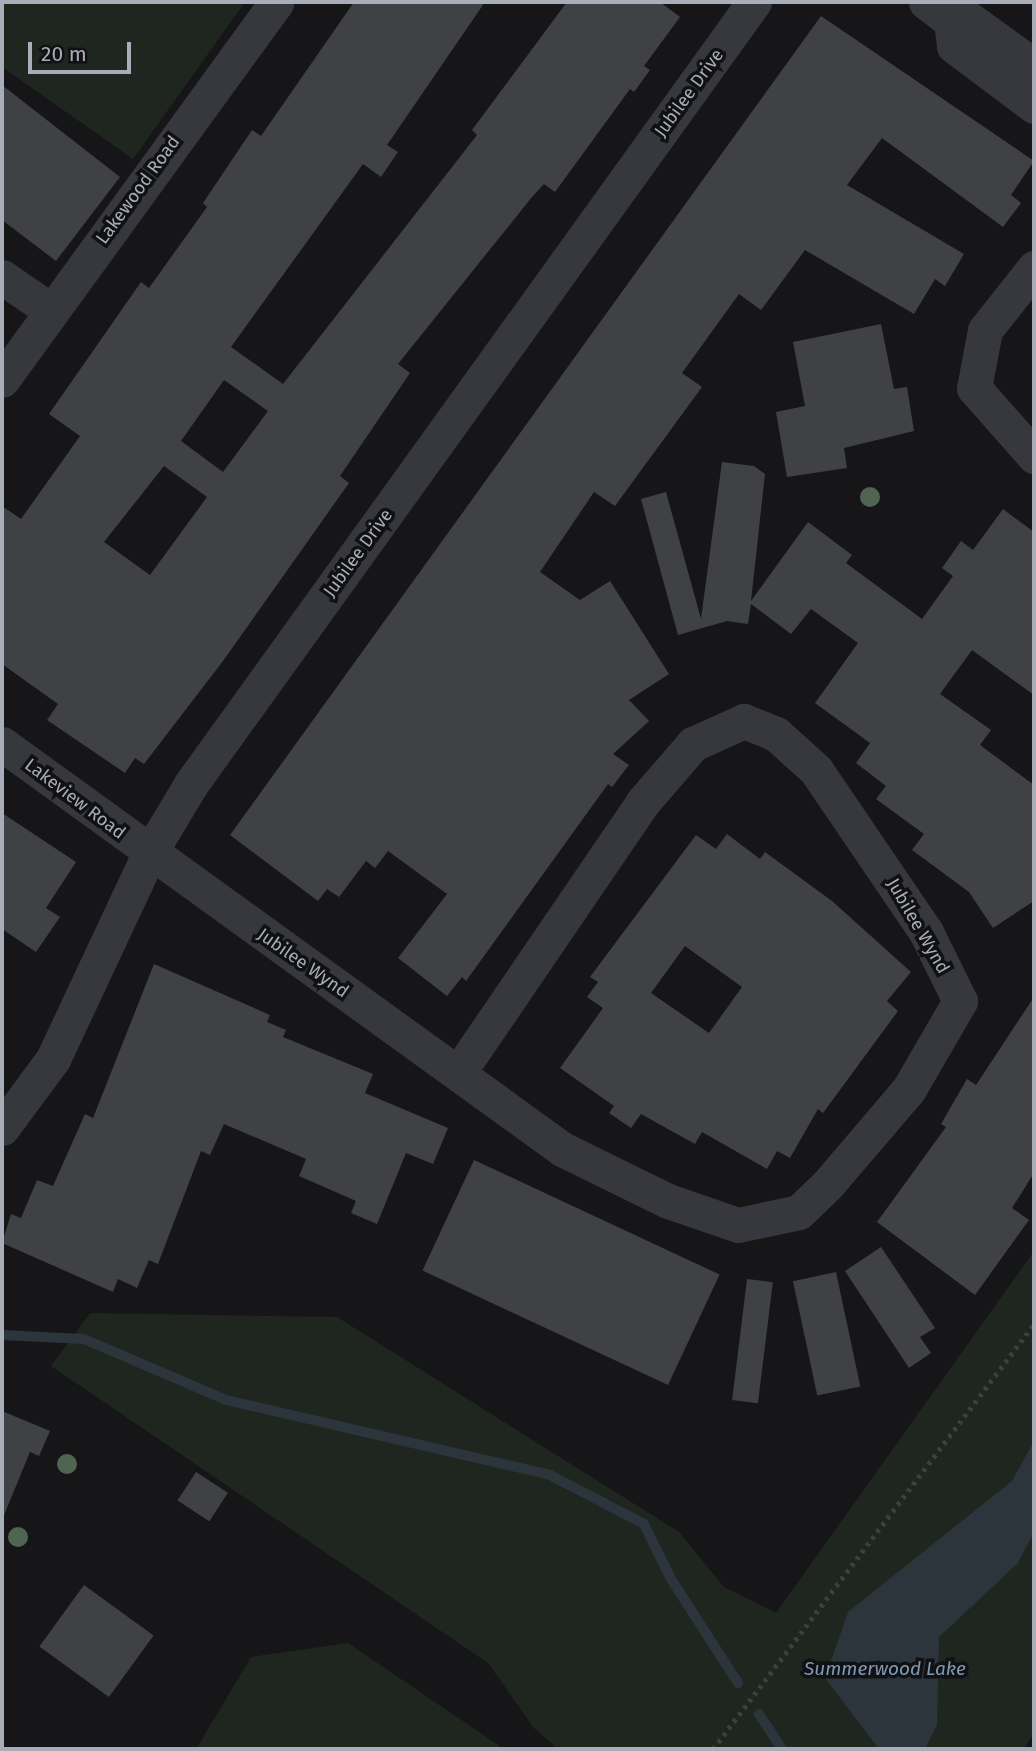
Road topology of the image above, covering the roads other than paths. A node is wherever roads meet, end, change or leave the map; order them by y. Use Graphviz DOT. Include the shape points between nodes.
graph roads {
  1 [pos="277,2"];
  2 [pos="754,2"];
  3 [pos="938,11"];
  4 [pos="1034,66"];
  5 [pos="1034,106"];
  6 [pos="1034,268"];
  7 [pos="2,277"];
  8 [pos="50,310"];
  9 [pos="2,380"];
  10 [pos="1034,456"];
  11 [pos="2,744"];
  12 [pos="149,854"];
  13 [pos="458,1073"];
  14 [pos="2,1128"];
  1 -- 8 [label="street, Lakewood Road"];
  2 -- 12 [label="street, Jubilee Drive" via="191,784"];
  3 -- 4 [label="street" via="970,19"];
  3 -- 5 [label="street" via="954,46"];
  6 -- 10 [label="street" via="985,330 974,388"];
  7 -- 8 [label="street"];
  8 -- 9 [label="street, Lakewood Road"];
  11 -- 12 [label="street, Lakeview Road"];
  12 -- 13 [label="street, Jubilee Wynd"];
  12 -- 14 [label="street, Jubilee Drive" via="53,1059"];
  13 -- 13 [label="street, Jubilee Wynd" via="562,1149 668,1201 738,1225 799,1212 828,1184 909,1089 960,1001 926,932 816,770 776,734 744,721 693,744 643,802"];
}
